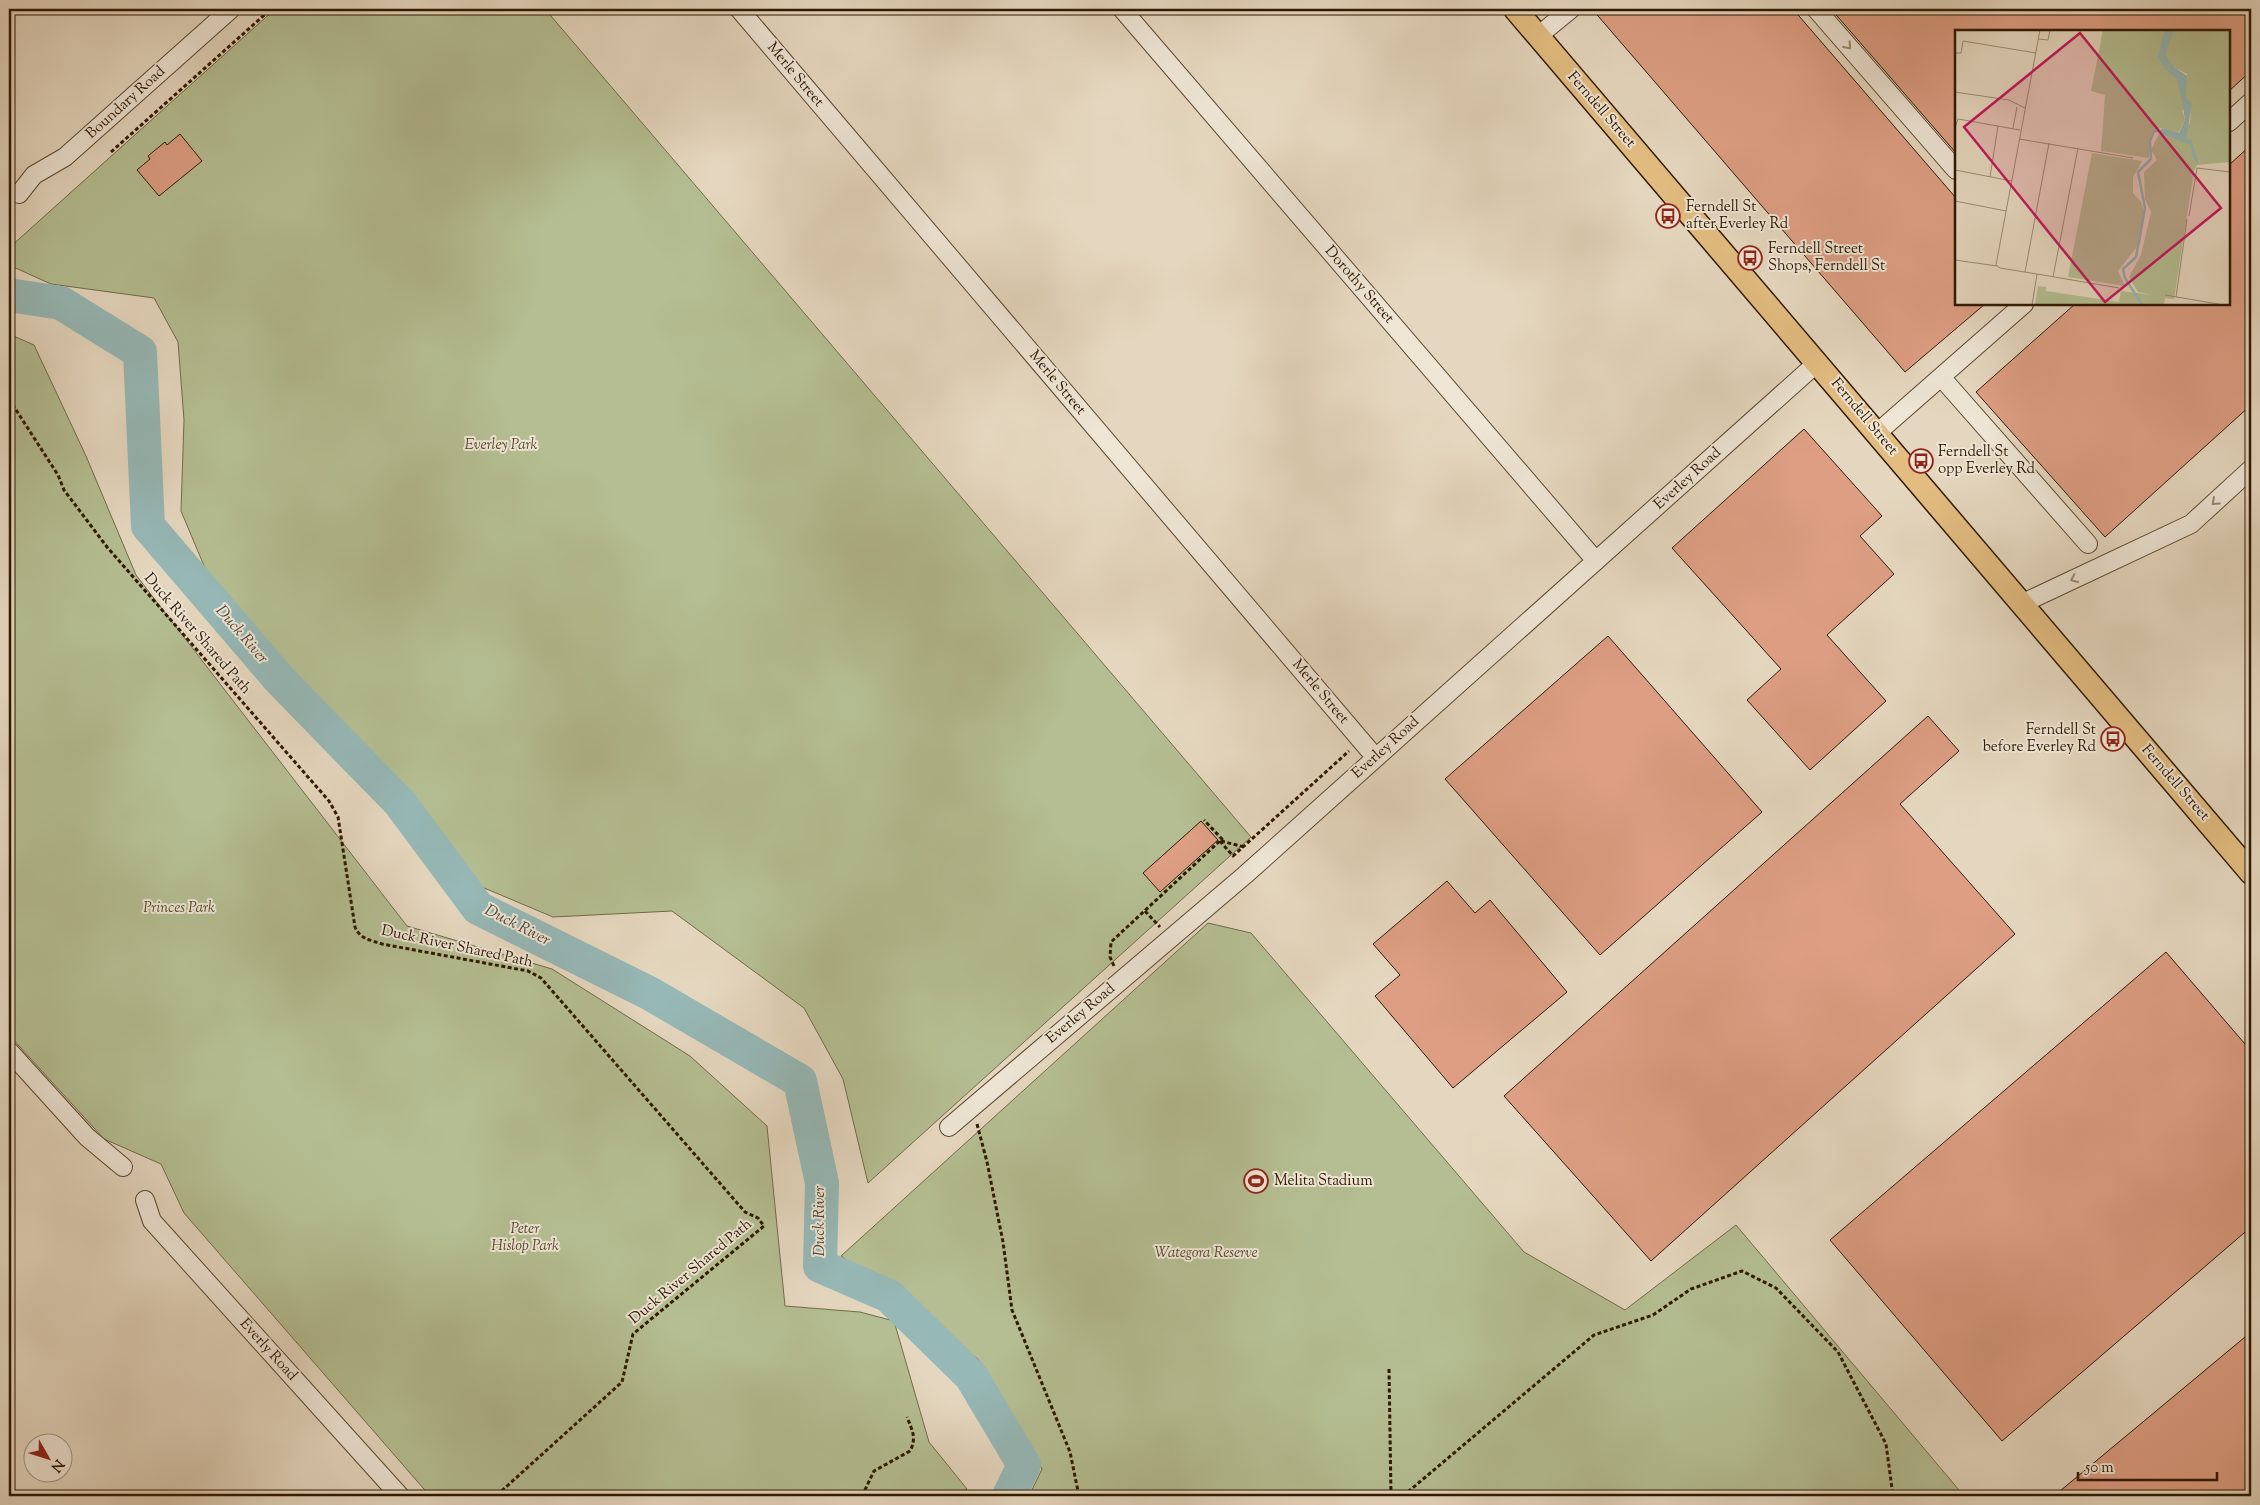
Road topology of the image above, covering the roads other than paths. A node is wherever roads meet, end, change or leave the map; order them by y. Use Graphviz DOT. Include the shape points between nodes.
graph roads {
  1 [pos="231,9"];
  2 [pos="738,9"];
  3 [pos="1122,9"];
  4 [pos="1515,9"];
  5 [pos="1570,9"];
  6 [pos="1816,9"];
  7 [pos="1538,36"];
  8 [pos="2251,102"];
  9 [pos="2230,121"];
  10 [pos="1955,169"];
  11 [pos="19,194"];
  12 [pos="2023,305"];
  13 [pos="1818,362"];
  14 [pos="1941,377"];
  15 [pos="1877,433"];
  16 [pos="2251,469"];
  17 [pos="2088,544"];
  18 [pos="1596,561"];
  19 [pos="2021,604"];
  20 [pos="1376,758"];
  21 [pos="2251,873"];
  22 [pos="9,1051"];
  23 [pos="948,1127"];
  24 [pos="123,1167"];
  25 [pos="144,1200"];
  26 [pos="400,1496"];
  1 -- 11 [label="street, Boundary Road" via="65,157 34,175"];
  2 -- 20 [label="street, Merle Street"];
  3 -- 18 [label="street, Dorothy Street"];
  4 -- 7 [label="main road, Ferndell Street"];
  5 -- 7 [label="street"];
  6 -- 10 [label="street, one-way"];
  7 -- 13 [label="main road, Ferndell Street"];
  8 -- 9 [label="street"];
  12 -- 14 [label="street"];
  13 -- 15 [label="main road, Ferndell Street"];
  13 -- 18 [label="street, Everley Road"];
  14 -- 15 [label="street"];
  14 -- 17 [label="street"];
  15 -- 19 [label="main road, Ferndell Street"];
  16 -- 19 [label="street, one-way" via="2191,524"];
  18 -- 20 [label="street, Everley Road"];
  19 -- 21 [label="main road, Ferndell Street"];
  20 -- 23 [label="street, Everley Road" via="1245,875"];
  22 -- 24 [label="street" via="86,1137"];
  25 -- 26 [label="street, Everly Road" via="152,1221"];
}
